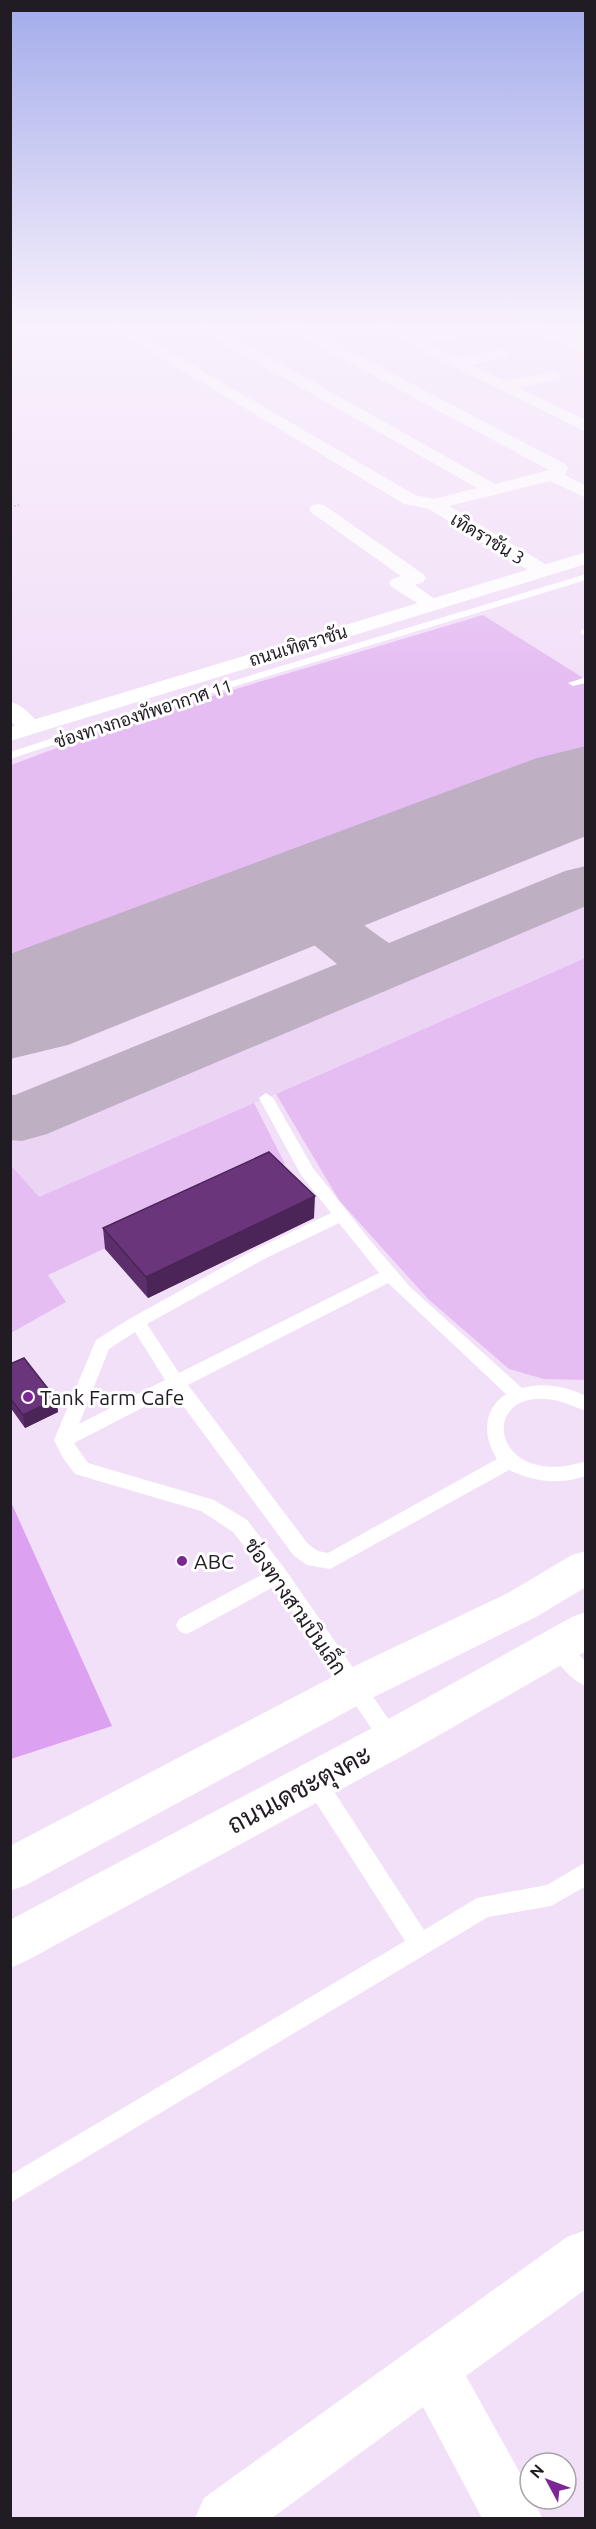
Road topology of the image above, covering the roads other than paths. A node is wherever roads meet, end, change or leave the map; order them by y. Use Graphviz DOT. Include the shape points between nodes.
graph roads {
  1 [pos="312,442"];
  2 [pos="408,442"];
  3 [pos="510,442"];
  4 [pos="552,475"];
  5 [pos="493,490"];
  6 [pos="585,493"];
  7 [pos="434,504"];
  8 [pos="318,509"];
  9 [pos="585,558"];
  10 [pos="543,571"];
  11 [pos="585,577"];
  12 [pos="432,604"];
  13 [pos="585,680"];
  14 [pos="573,683"];
  15 [pos="10,708"];
  16 [pos="20,731"];
  17 [pos="10,756"];
  18 [pos="266,1098"];
  19 [pos="341,1215"];
  20 [pos="390,1275"];
  21 [pos="137,1322"];
  22 [pos="177,1384"];
  23 [pos="519,1396"];
  24 [pos="585,1404"];
  25 [pos="63,1440"];
  26 [pos="510,1460"];
  27 [pos="585,1468"];
  28 [pos="585,1567"];
  29 [pos="278,1575"];
  30 [pos="186,1625"];
  31 [pos="576,1651"];
  32 [pos="354,1687"];
  33 [pos="391,1740"];
  34 [pos="314,1780"];
  35 [pos="10,1870"];
  36 [pos="585,1873"];
  37 [pos="420,1944"];
  38 [pos="10,1945"];
  39 [pos="10,2190"];
  40 [pos="585,2256"];
  41 [pos="432,2368"];
  42 [pos="224,2518"];
  43 [pos="513,2518"];
  1 -- 7 [label="street" via="410,500"];
  2 -- 5 [label="street"];
  3 -- 4 [label="street" via="559,468"];
  4 -- 5 [label="street"];
  4 -- 6 [label="street"];
  5 -- 7 [label="street"];
  7 -- 10 [label="street, เทิดราชัน 3"];
  8 -- 12 [label="street" via="416,578 399,583"];
  9 -- 10 [label="street, ถนนเทิดราชัน"];
  10 -- 12 [label="street, ถนนเทิดราชัน"];
  11 -- 17 [label="lane, ช่องทางกองทัพอากาศ 11" via="176,701"];
  12 -- 16 [label="street, ถนนเทิดราชัน"];
  13 -- 14 [label="lane"];
  15 -- 16 [label="street"];
  18 -- 19 [label="lane" via="307,1171"];
  19 -- 20 [label="lane"];
  19 -- 21 [label="lane" via="260,1254"];
  20 -- 22 [label="lane"];
  20 -- 23 [label="lane"];
  21 -- 22 [label="lane"];
  21 -- 25 [label="lane" via="102,1346"];
  22 -- 25 [label="lane"];
  22 -- 26 [label="lane" via="301,1550 314,1559 330,1561"];
  23 -- 24 [label="lane" via="546,1390"];
  23 -- 26 [label="lane" via="496,1417 499,1447"];
  25 -- 29 [label="lane, ช่องทางสามบินเล็ก" via="82,1469 207,1505 240,1526"];
  26 -- 27 [label="lane" via="540,1475 559,1476"];
  28 -- 32 [label="street" via="522,1605"];
  29 -- 30 [label="lane"];
  29 -- 32 [label="lane, ช่องทางสามบินเล็ก"];
  31 -- 33 [label="street, ถนนเดชะตุงคะ"];
  32 -- 33 [label="lane, ช่องทางสามบินเล็ก"];
  32 -- 35 [label="street"];
  33 -- 34 [label="street, ถนนเดชะตุงคะ"];
  34 -- 37 [label="lane"];
  34 -- 38 [label="street, ถนนเดชะตุงคะ"];
  36 -- 37 [label="lane" via="551,1895 485,1906"];
  37 -- 39 [label="lane"];
  40 -- 41 [label="street"];
  41 -- 42 [label="street"];
  41 -- 43 [label="street"];
}
